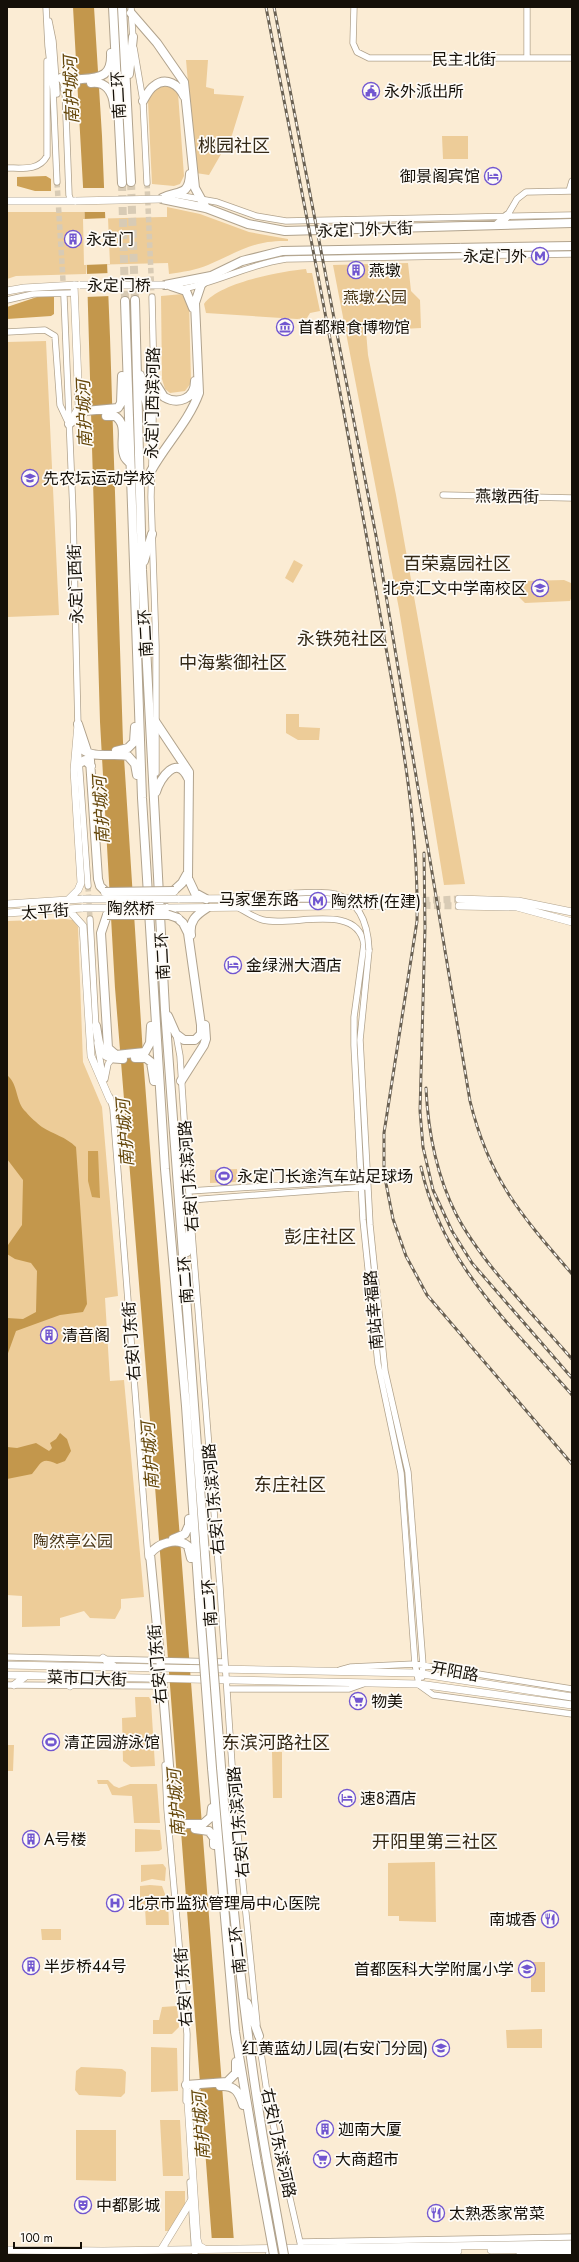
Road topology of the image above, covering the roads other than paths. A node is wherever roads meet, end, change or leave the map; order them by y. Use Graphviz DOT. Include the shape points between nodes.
graph roads {
  1 [pos="122,7"];
  2 [pos="354,7"];
  3 [pos="527,7"];
  4 [pos="46,8"];
  5 [pos="131,10"];
  6 [pos="113,11"];
  7 [pos="132,37"];
  8 [pos="48,46"];
  9 [pos="527,58"];
  10 [pos="572,58"];
  11 [pos="56,65"];
  12 [pos="65,83"];
  13 [pos="143,101"];
  14 [pos="126,105"];
  15 [pos="120,132"];
  16 [pos="7,168"];
  17 [pos="572,181"];
  18 [pos="131,182"];
  19 [pos="122,183"];
  20 [pos="147,183"];
  21 [pos="570,191"];
  22 [pos="177,194"];
  23 [pos="199,198"];
  24 [pos="162,199"];
  25 [pos="7,201"];
  26 [pos="73,201"];
  27 [pos="206,208"];
  28 [pos="572,215"];
  29 [pos="507,216"];
  30 [pos="572,223"];
  31 [pos="497,224"];
  32 [pos="454,246"];
  33 [pos="572,246"];
  34 [pos="572,254"];
  35 [pos="479,255"];
  36 [pos="211,276"];
  37 [pos="165,285"];
  38 [pos="201,285"];
  39 [pos="182,289"];
  40 [pos="7,291"];
  41 [pos="72,291"];
  42 [pos="152,297"];
  43 [pos="7,300"];
  44 [pos="134,300"];
  45 [pos="125,301"];
  46 [pos="7,332"];
  47 [pos="127,356"];
  48 [pos="136,357"];
  49 [pos="154,381"];
  50 [pos="83,411"];
  51 [pos="115,413"];
  52 [pos="69,424"];
  53 [pos="152,427"];
  54 [pos="130,463"];
  55 [pos="151,471"];
  56 [pos="443,495"];
  57 [pos="572,498"];
  58 [pos="152,534"];
  59 [pos="142,570"];
  60 [pos="139,699"];
  61 [pos="155,721"];
  62 [pos="78,724"];
  63 [pos="81,744"];
  64 [pos="87,752"];
  65 [pos="128,752"];
  66 [pos="97,754"];
  67 [pos="80,763"];
  68 [pos="91,767"];
  69 [pos="190,782"];
  70 [pos="154,797"];
  71 [pos="142,798"];
  72 [pos="187,873"];
  73 [pos="88,886"];
  74 [pos="105,892"];
  75 [pos="176,895"];
  76 [pos="83,899"];
  77 [pos="114,899"];
  78 [pos="165,899"];
  79 [pos="206,899"];
  80 [pos="223,899"];
  81 [pos="68,900"];
  82 [pos="7,904"];
  83 [pos="237,906"];
  84 [pos="84,908"];
  85 [pos="120,908"];
  86 [pos="166,908"];
  87 [pos="179,908"];
  88 [pos="207,908"];
  89 [pos="68,909"];
  90 [pos="572,912"];
  91 [pos="7,914"];
  92 [pos="107,915"];
  93 [pos="178,918"];
  94 [pos="90,919"];
  95 [pos="572,922"];
  96 [pos="165,1010"];
  97 [pos="155,1012"];
  98 [pos="96,1026"];
  99 [pos="176,1034"];
  100 [pos="146,1055"];
  101 [pos="114,1058"];
  102 [pos="181,1081"];
  103 [pos="104,1082"];
  104 [pos="110,1100"];
  105 [pos="161,1104"];
  106 [pos="361,1180"];
  107 [pos="367,1180"];
  108 [pos="365,1187"];
  109 [pos="189,1191"];
  110 [pos="190,1200"];
  111 [pos="191,1222"];
  112 [pos="184,1266"];
  113 [pos="190,1482"];
  114 [pos="184,1539"];
  115 [pos="153,1546"];
  116 [pos="198,1584"];
  117 [pos="7,1657"];
  118 [pos="103,1658"];
  119 [pos="162,1664"];
  120 [pos="415,1664"];
  121 [pos="7,1665"];
  122 [pos="226,1665"];
  123 [pos="423,1665"];
  124 [pos="115,1668"];
  125 [pos="201,1669"];
  126 [pos="338,1671"];
  127 [pos="420,1673"];
  128 [pos="7,1675"];
  129 [pos="26,1676"];
  130 [pos="58,1677"];
  131 [pos="200,1680"];
  132 [pos="162,1681"];
  133 [pos="227,1681"];
  134 [pos="363,1684"];
  135 [pos="419,1684"];
  136 [pos="11,1685"];
  137 [pos="70,1686"];
  138 [pos="228,1689"];
  139 [pos="572,1690"];
  140 [pos="572,1697"];
  141 [pos="572,1705"];
  142 [pos="572,1714"];
  143 [pos="212,1768"];
  144 [pos="234,1792"];
  145 [pos="167,1809"];
  146 [pos="177,1825"];
  147 [pos="206,1826"];
  148 [pos="223,1889"];
  149 [pos="234,1919"];
  150 [pos="241,1988"];
  151 [pos="235,2032"];
  152 [pos="259,2036"];
  153 [pos="227,2084"];
  154 [pos="186,2087"];
  155 [pos="197,2087"];
  156 [pos="249,2117"];
  157 [pos="191,2201"];
  158 [pos="572,2238"];
  159 [pos="572,2244"];
  160 [pos="205,2248"];
  161 [pos="572,2249"];
  162 [pos="7,2250"];
  163 [pos="161,2250"];
  164 [pos="302,2250"];
  165 [pos="194,2252"];
  166 [pos="572,2254"];
  167 [pos="269,2255"];
  168 [pos="274,2255"];
  169 [pos="284,2255"];
  170 [pos="519,2255"];
  1 -- 14 [label="highway, 南二环"];
  2 -- 9 [label="street, 民主北街" via="353,43 357,52 369,58"];
  3 -- 9 [label="street"];
  4 -- 8 [label="street"];
  4 -- 11 [label="street"];
  5 -- 7 [label="street"];
  5 -- 23 [label="highway" via="184,82 195,188"];
  6 -- 12 [label="highway" via="111,61 106,73 98,78"];
  6 -- 15 [label="highway, 南二环"];
  7 -- 13 [label="street"];
  7 -- 14 [label="highway"];
  8 -- 11 [label="street" via="59,182"];
  8 -- 16 [label="street" via="47,156 34,168"];
  9 -- 10 [label="street, 民主北街"];
  11 -- 12 [label="street"];
  12 -- 15 [label="highway" via="99,82 107,87 112,96"];
  12 -- 26 [label="street" via="69,195"];
  13 -- 20 [label="street"];
  13 -- 22 [label="highway" via="154,85 161,83 178,86 185,98 190,179 188,187"];
  14 -- 18 [label="highway, 南二环"];
  15 -- 19 [label="highway, 南二环"];
  17 -- 21 [label="street"];
  21 -- 29 [label="street" via="526,192 517,200"];
  22 -- 23 [label="street, 永定门外大街"];
  22 -- 24 [label="highway"];
  23 -- 27 [label="highway"];
  23 -- 29 [label="street, 永定门外大街" via="256,216 286,221"];
  24 -- 26 [label="main road, bridge"];
  24 -- 27 [label="highway, 永定门外大街"];
  25 -- 26 [label="main road"];
  27 -- 31 [label="highway, 永定门外大街" via="248,224 285,231"];
  28 -- 29 [label="street, 永定门外大街"];
  29 -- 31 [label="highway"];
  30 -- 31 [label="highway, 永定门外大街"];
  32 -- 33 [label="highway, 永定门外大街"];
  32 -- 35 [label="highway"];
  32 -- 36 [label="highway, 永定门外大街" via="282,251 248,259"];
  34 -- 35 [label="street, 永定门外大街"];
  35 -- 38 [label="street, 永定门外大街" via="286,259 260,264"];
  36 -- 37 [label="highway, 永定门外大街"];
  36 -- 38 [label="highway"];
  37 -- 39 [label="highway"];
  37 -- 41 [label="main road, 永定门桥, bridge"];
  38 -- 39 [label="street, 永定门外大街"];
  38 -- 55 [label="highway" via="195,303 199,393 194,405"];
  39 -- 49 [label="highway" via="189,294 194,316 195,388 183,401 176,401 164,397"];
  40 -- 41 [label="main road, 永定门桥"];
  41 -- 43 [label="street" via="33,294"];
  41 -- 50 [label="main road"];
  41 -- 52 [label="street, 永定门西街"];
  42 -- 49 [label="street, 永定门西滨河路"];
  44 -- 48 [label="highway, 南二环"];
  45 -- 47 [label="highway, 南二环"];
  46 -- 52 [label="street" via="44,330 55,336 60,405"];
  47 -- 51 [label="highway" via="122,369 121,403"];
  47 -- 54 [label="highway, 南二环"];
  48 -- 53 [label="highway"];
  48 -- 59 [label="highway, 南二环"];
  49 -- 53 [label="street, 永定门西滨河路"];
  50 -- 51 [label="highway"];
  50 -- 52 [label="highway"];
  51 -- 54 [label="highway" via="122,425 124,455"];
  52 -- 62 [label="street, 永定门西街"];
  53 -- 55 [label="street, 永定门西滨河路"];
  54 -- 60 [label="highway, 南二环"];
  55 -- 58 [label="street, 永定门西滨河路"];
  56 -- 57 [label="street, 燕墩西街"];
  58 -- 59 [label="highway"];
  58 -- 61 [label="street, 永定门西滨河路" via="156,646"];
  59 -- 70 [label="highway, 南二环"];
  60 -- 65 [label="highway" via="134,712 134,742"];
  60 -- 71 [label="highway, 南二环"];
  61 -- 69 [label="highway" via="186,765"];
  61 -- 70 [label="street, 永定门西滨河路"];
  62 -- 63 [label="highway"];
  62 -- 81 [label="main road" via="74,770 81,883"];
  63 -- 64 [label="highway"];
  63 -- 66 [label="highway"];
  63 -- 67 [label="street"];
  64 -- 66 [label="highway"];
  64 -- 68 [label="highway"];
  65 -- 66 [label="highway"];
  65 -- 71 [label="highway" via="135,764"];
  66 -- 68 [label="highway"];
  67 -- 68 [label="highway" via="86,760"];
  67 -- 73 [label="street"];
  68 -- 74 [label="highway" via="98,878"];
  69 -- 70 [label="highway" via="181,769 169,770 163,776"];
  69 -- 72 [label="highway"];
  70 -- 96 [label="highway, 南二环"];
  71 -- 97 [label="highway, 南二环"];
  72 -- 75 [label="highway"];
  72 -- 79 [label="highway" via="196,894"];
  74 -- 75 [label="highway, bridge"];
  74 -- 77 [label="highway, bridge"];
  75 -- 78 [label="highway, bridge"];
  75 -- 79 [label="main road, 马家堡东路"];
  76 -- 77 [label="main road, 陶然桥, bridge"];
  76 -- 81 [label="main road, 太平街"];
  77 -- 78 [label="main road, 陶然桥, bridge"];
  79 -- 80 [label="main road, 马家堡东路"];
  80 -- 83 [label="main road, 马家堡东路" via="336,898 412,903"];
  80 -- 107 [label="street, 南站幸福路, bridge" via="244,894 335,894 351,903 363,915 369,930 360,1040"];
  81 -- 82 [label="main road, 太平街"];
  83 -- 88 [label="main road, 马家堡东路"];
  83 -- 106 [label="street, 南站幸福路" via="262,920 276,922 336,919 352,924 360,930 364,944 354,1017 354,1045"];
  84 -- 85 [label="main road, 陶然桥, bridge"];
  84 -- 89 [label="main road, 太平街"];
  85 -- 86 [label="main road, 陶然桥, bridge"];
  85 -- 92 [label="highway, bridge"];
  86 -- 87 [label="main road, 陶然桥"];
  86 -- 93 [label="highway, bridge"];
  87 -- 88 [label="main road, 马家堡东路"];
  88 -- 102 [label="highway" via="197,914 190,928 206,1038"];
  89 -- 91 [label="main road, 太平街"];
  89 -- 104 [label="main road" via="83,926 91,1056"];
  90 -- 95 [label="main road" via="518,901 459,903 517,908"];
  92 -- 93 [label="highway, bridge" via="169,915"];
  92 -- 101 [label="highway" via="101,934 108,1048"];
  93 -- 99 [label="highway" via="188,933 202,1029 198,1038 189,1041"];
  94 -- 98 [label="street, 右安门东街"];
  96 -- 99 [label="highway"];
  96 -- 112 [label="highway, 南二环"];
  97 -- 100 [label="highway"];
  97 -- 105 [label="highway, 南二环"];
  98 -- 101 [label="highway" via="102,1052"];
  98 -- 103 [label="street, 右安门东街" via="97,1055"];
  99 -- 102 [label="street, 右安门东滨河路"];
  100 -- 101 [label="highway"];
  100 -- 105 [label="highway"];
  101 -- 103 [label="street"];
  102 -- 109 [label="street, 右安门东滨河路"];
  103 -- 104 [label="street, 右安门东街"];
  104 -- 115 [label="street, 右安门东街" via="113,1110"];
  105 -- 113 [label="highway, 南二环"];
  106 -- 107 [label="street"];
  106 -- 108 [label="street, 南站幸福路"];
  106 -- 109 [label="street"];
  107 -- 108 [label="street, 南站幸福路"];
  108 -- 110 [label="street"];
  108 -- 120 [label="street, 南站幸福路" via="378,1364 401,1473"];
  108 -- 123 [label="street, 南站幸福路" via="385,1371 408,1472"];
  109 -- 110 [label="street, 右安门东滨河路"];
  110 -- 111 [label="street, 右安门东滨河路"];
  111 -- 112 [label="highway"];
  111 -- 122 [label="street, 右安门东滨河路"];
  112 -- 149 [label="highway, 南二环, bridge"];
  113 -- 114 [label="highway" via="187,1496 189,1525"];
  113 -- 116 [label="highway, 南二环"];
  114 -- 115 [label="highway"];
  114 -- 116 [label="highway" via="191,1550 193,1576"];
  115 -- 119 [label="highway" via="150,1554"];
  116 -- 143 [label="highway, 南二环, bridge"];
  117 -- 118 [label="street"];
  118 -- 119 [label="street"];
  118 -- 124 [label="main road"];
  119 -- 122 [label="street" via="199,1661"];
  119 -- 124 [label="main road, 菜市口大街"];
  119 -- 125 [label="main road, 菜市口大街"];
  119 -- 132 [label="street, 右安门东街"];
  120 -- 123 [label="street, 开阳路"];
  120 -- 126 [label="street, 开阳路" via="351,1667"];
  120 -- 127 [label="street, 南站幸福路"];
  121 -- 124 [label="main road, 菜市口大街"];
  122 -- 125 [label="main road, 开阳路"];
  122 -- 126 [label="main road, 开阳路"];
  122 -- 133 [label="street, 右安门东滨河路"];
  123 -- 127 [label="street, 南站幸福路"];
  123 -- 139 [label="street, 开阳路"];
  126 -- 127 [label="main road, 开阳路"];
  127 -- 135 [label="street"];
  127 -- 140 [label="main road, 开阳路"];
  128 -- 129 [label="main road, 菜市口大街"];
  129 -- 130 [label="main road, 菜市口大街"];
  129 -- 136 [label="main road"];
  130 -- 132 [label="main road, 菜市口大街"];
  130 -- 137 [label="main road"];
  131 -- 132 [label="main road, 菜市口大街"];
  131 -- 133 [label="main road, 开阳路"];
  132 -- 137 [label="street"];
  132 -- 145 [label="street, 右安门东街"];
  132 -- 146 [label="highway" via="172,1810"];
  133 -- 134 [label="main road, 开阳路"];
  133 -- 138 [label="street, 右安门东滨河路"];
  134 -- 135 [label="main road, 开阳路"];
  134 -- 138 [label="street, 开阳路" via="348,1689"];
  135 -- 141 [label="main road, 开阳路"];
  135 -- 142 [label="street, 开阳路" via="433,1695"];
  136 -- 137 [label="street"];
  138 -- 144 [label="street, 右安门东滨河路"];
  143 -- 147 [label="highway" via="212,1813"];
  143 -- 148 [label="highway, 南二环"];
  144 -- 149 [label="highway"];
  144 -- 152 [label="street, 右安门东滨河路"];
  145 -- 146 [label="highway" via="172,1824"];
  145 -- 154 [label="street, 右安门东街" via="186,2026"];
  146 -- 147 [label="highway"];
  147 -- 148 [label="highway" via="214,1838 216,1869"];
  148 -- 151 [label="highway, 南二环"];
  149 -- 150 [label="highway, 南二环"];
  150 -- 152 [label="highway"];
  150 -- 169 [label="highway, 南二环, bridge" via="252,2074"];
  151 -- 153 [label="highway" via="233,2044 236,2073"];
  151 -- 156 [label="highway, 南二环"];
  152 -- 164 [label="street, 右安门东滨河路" via="270,2106"];
  153 -- 155 [label="highway"];
  153 -- 156 [label="highway" via="239,2092"];
  154 -- 155 [label="highway"];
  154 -- 157 [label="street, 右安门东街"];
  155 -- 160 [label="main road" via="188,2098 188,2114 197,2242"];
  156 -- 168 [label="highway, 南二环, bridge"];
  157 -- 163 [label="main road"];
  157 -- 165 [label="street, 右安门东街"];
  158 -- 164 [label="street"];
  159 -- 164 [label="main road"];
  160 -- 164 [label="main road"];
  160 -- 165 [label="main road"];
  161 -- 164 [label="main road"];
  162 -- 163 [label="main road"];
  163 -- 165 [label="main road"];
  164 -- 167 [label="main road"];
  166 -- 170 [label="street"];
}
